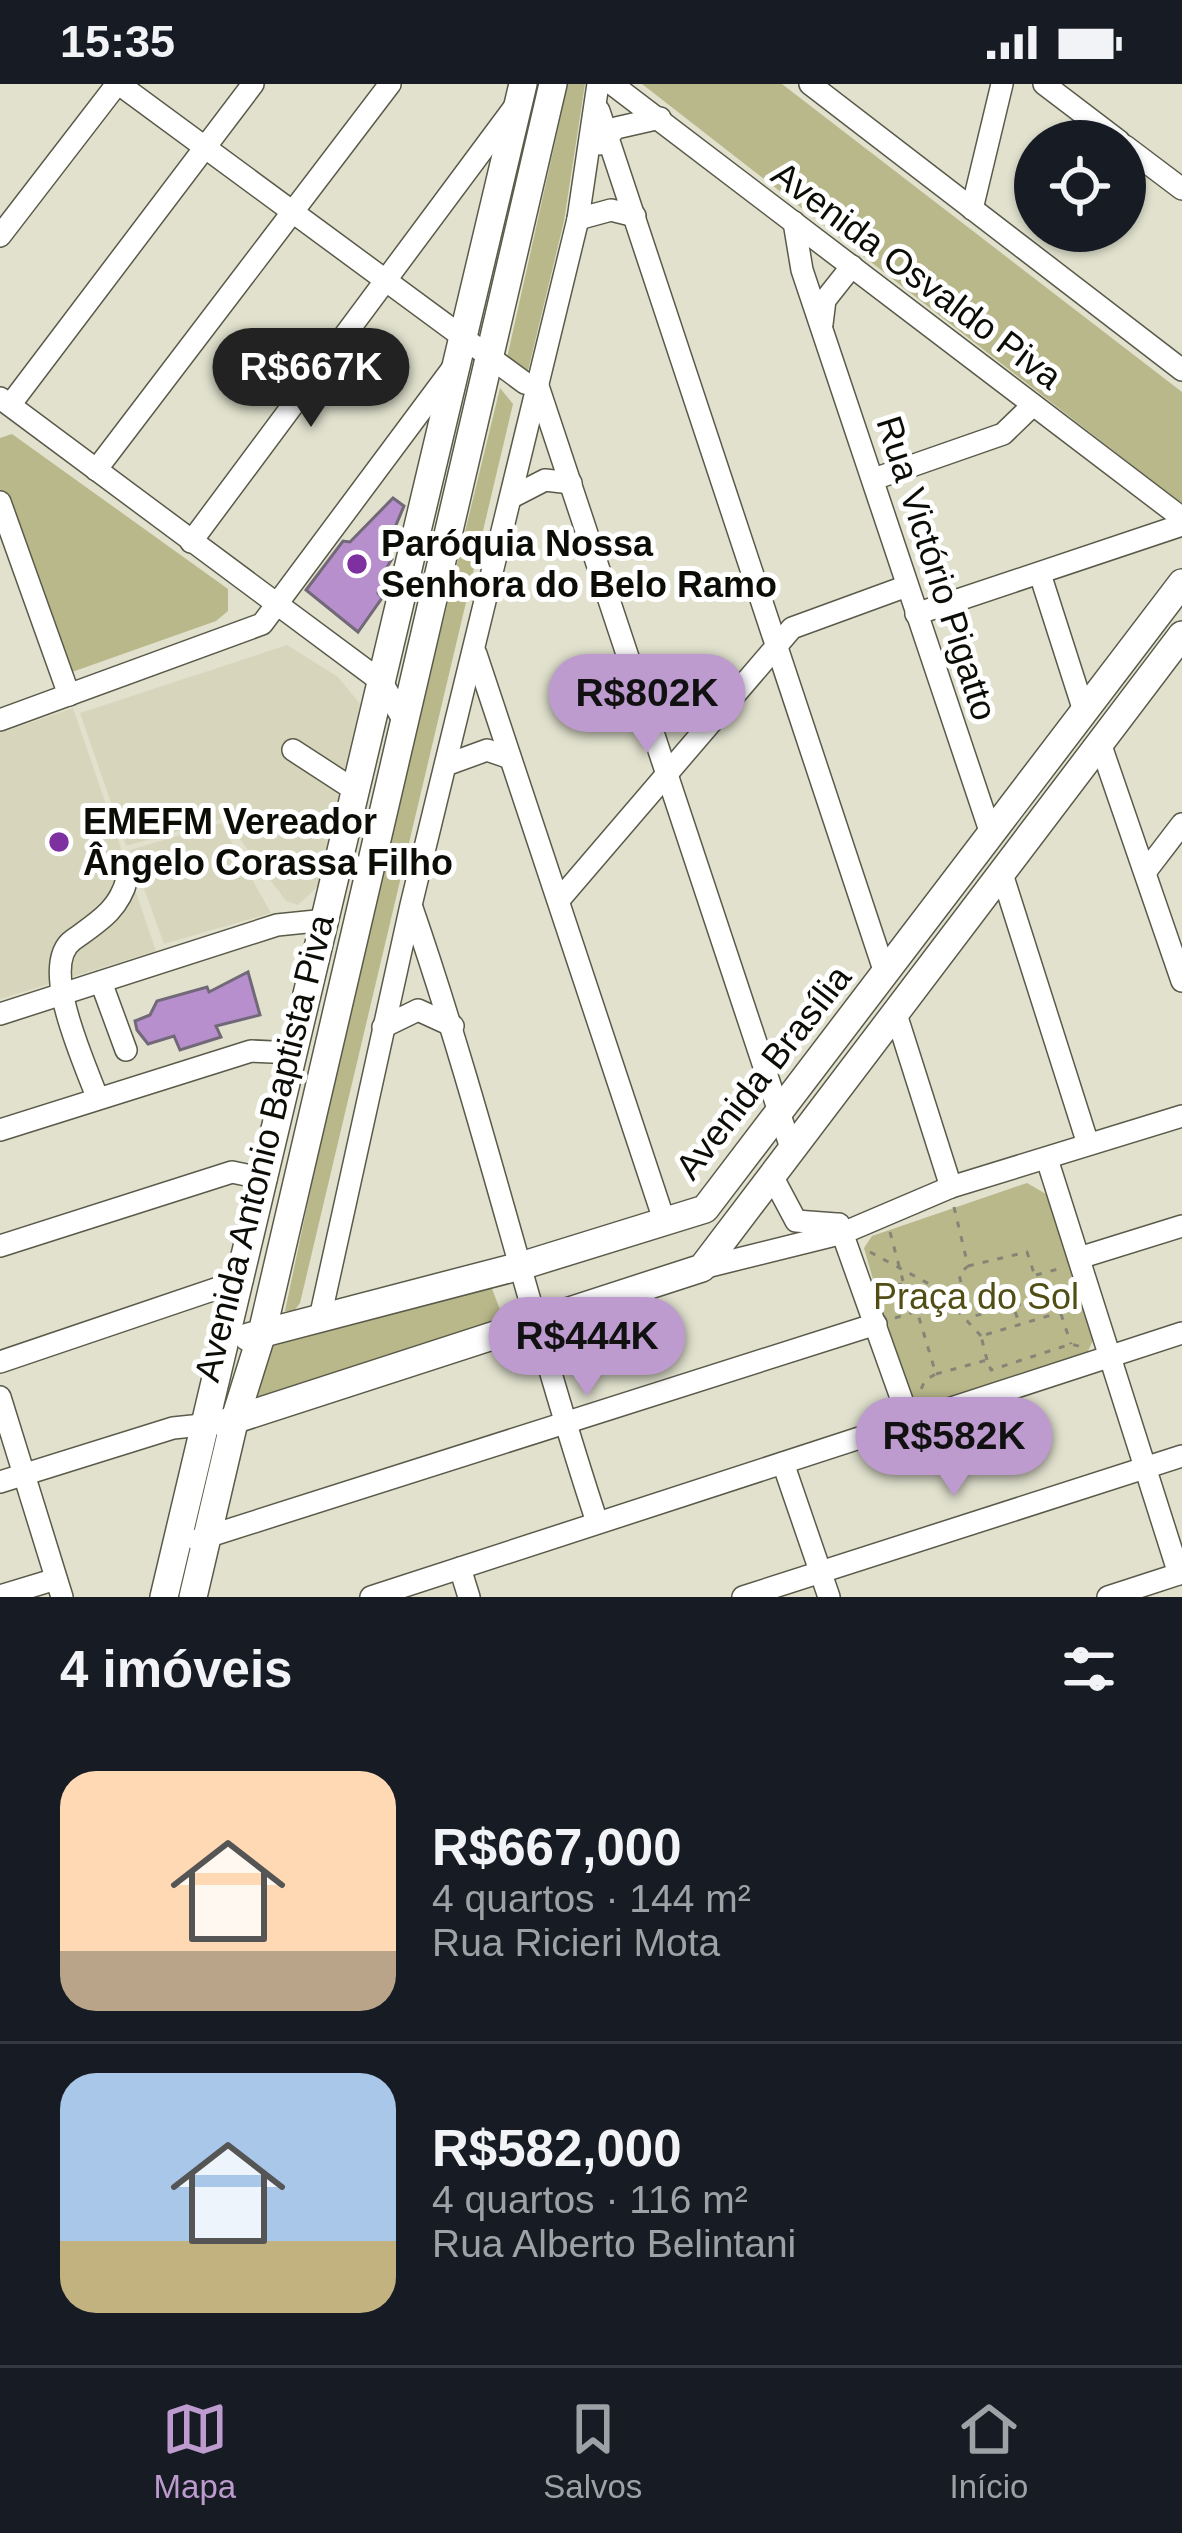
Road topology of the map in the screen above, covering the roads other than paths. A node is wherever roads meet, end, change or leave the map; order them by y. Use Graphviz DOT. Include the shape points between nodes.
graph roads {
  1 [pos="118,84"];
  2 [pos="253,84"];
  3 [pos="390,84"];
  4 [pos="553,84"];
  5 [pos="612,84"];
  6 [pos="810,84"];
  7 [pos="1002,84"];
  8 [pos="1044,84"];
  9 [pos="520,94"];
  10 [pos="598,94"];
  11 [pos="660,118"];
  12 [pos="1092,120"];
  13 [pos="608,134"];
  14 [pos="207,145"];
  15 [pos="590,159"];
  16 [pos="1146,161"];
  17 [pos="1182,189"];
  18 [pos="973,208"];
  19 [pos="293,212"];
  20 [pos="635,216"];
  21 [pos="578,219"];
  22 [pos="794,222"];
  23 [pos="0,236"];
  24 [pos="852,266"];
  25 [pos="385,283"];
  26 [pos="822,324"];
  27 [pos="463,336"];
  28 [pos="490,357"];
  29 [pos="455,364"];
  30 [pos="1182,370"];
  31 [pos="538,386"];
  32 [pos="5,402"];
  33 [pos="1033,405"];
  34 [pos="96,470"];
  35 [pos="874,479"];
  36 [pos="571,483"];
  37 [pos="512,497"];
  38 [pos="0,502"];
  39 [pos="1182,522"];
  40 [pos="191,542"];
  41 [pos="1040,574"];
  42 [pos="1182,584"];
  43 [pos="907,586"];
  44 [pos="275,605"];
  45 [pos="916,614"];
  46 [pos="1182,635"];
  47 [pos="778,646"];
  48 [pos="475,651"];
  49 [pos="411,679"];
  50 [pos="382,682"];
  51 [pos="69,694"];
  52 [pos="1084,711"];
  53 [pos="402,718"];
  54 [pos="0,720"];
  55 [pos="1100,743"];
  56 [pos="293,750"];
  57 [pos="510,758"];
  58 [pos="446,765"];
  59 [pos="669,775"];
  60 [pos="352,804"];
  61 [pos="1182,824"];
  62 [pos="378,826"];
  63 [pos="990,831"];
  64 [pos="1146,872"];
  65 [pos="1003,877"];
  66 [pos="127,879"];
  67 [pos="559,900"];
  68 [pos="411,905"];
  69 [pos="326,920"];
  70 [pos="885,974"];
  71 [pos="1182,981"];
  72 [pos="101,982"];
  73 [pos="62,994"];
  74 [pos="0,1014"];
  75 [pos="896,1015"];
  76 [pos="382,1027"];
  77 [pos="453,1027"];
  78 [pos="126,1050"];
  79 [pos="295,1053"];
  80 [pos="97,1097"];
  81 [pos="780,1116"];
  82 [pos="1182,1116"];
  83 [pos="0,1130"];
  84 [pos="1088,1144"];
  85 [pos="791,1148"];
  86 [pos="1047,1159"];
  87 [pos="772,1176"];
  88 [pos="266,1179"];
  89 [pos="951,1194"];
  90 [pos="664,1223"];
  91 [pos="848,1226"];
  92 [pos="1182,1226"];
  93 [pos="0,1246"];
  94 [pos="1074,1262"];
  95 [pos="702,1268"];
  96 [pos="526,1277"];
  97 [pos="242,1280"];
  98 [pos="320,1318"];
  99 [pos="881,1322"];
  100 [pos="533,1327"];
  101 [pos="1182,1333"];
  102 [pos="262,1334"];
  103 [pos="224,1344"];
  104 [pos="1111,1357"];
  105 [pos="0,1362"];
  106 [pos="0,1397"];
  107 [pos="916,1409"];
  108 [pos="234,1421"];
  109 [pos="565,1424"];
  110 [pos="202,1425"];
  111 [pos="1182,1456"];
  112 [pos="783,1463"];
  113 [pos="1146,1467"];
  114 [pos="25,1475"];
  115 [pos="0,1482"];
  116 [pos="597,1522"];
  117 [pos="178,1538"];
  118 [pos="206,1542"];
  119 [pos="460,1568"];
  120 [pos="820,1571"];
  121 [pos="1181,1573"];
  122 [pos="59,1588"];
  123 [pos="1159,1589"];
  124 [pos="0,1597"];
  125 [pos="164,1597"];
  126 [pos="193,1597"];
  127 [pos="371,1597"];
  128 [pos="469,1597"];
  129 [pos="743,1597"];
  130 [pos="829,1597"];
  131 [pos="1108,1597"];
  1 -- 14 [label="street"];
  1 -- 23 [label="street"];
  2 -- 14 [label="street"];
  3 -- 19 [label="street"];
  4 -- 28 [label="main road, Avenida Antonio Baptista Piva"];
  5 -- 11 [label="street, Avenida Osvaldo Piva"];
  6 -- 18 [label="street"];
  7 -- 18 [label="street"];
  8 -- 12 [label="street"];
  9 -- 25 [label="street"];
  9 -- 27 [label="main road, Avenida Antonio Baptista Piva"];
  10 -- 13 [label="street"];
  10 -- 15 [label="street"];
  11 -- 13 [label="street"];
  11 -- 22 [label="street, Avenida Osvaldo Piva"];
  13 -- 15 [label="street"];
  13 -- 20 [label="street"];
  14 -- 19 [label="street"];
  14 -- 32 [label="street"];
  15 -- 21 [label="street"];
  16 -- 17 [label="street"];
  18 -- 30 [label="street"];
  19 -- 25 [label="street"];
  19 -- 34 [label="street"];
  20 -- 21 [label="street" via="611,210"];
  20 -- 47 [label="street"];
  21 -- 31 [label="street"];
  22 -- 24 [label="street, Avenida Osvaldo Piva"];
  22 -- 26 [label="street, Rua Victório Pigatto"];
  24 -- 26 [label="street" via="825,300"];
  24 -- 33 [label="street, Avenida Osvaldo Piva"];
  25 -- 27 [label="street"];
  25 -- 40 [label="street"];
  26 -- 35 [label="street, Rua Victório Pigatto"];
  27 -- 28 [label="street"];
  27 -- 29 [label="main road, Avenida Antonio Baptista Piva"];
  28 -- 31 [label="street"];
  28 -- 49 [label="main road, Avenida Antonio Baptista Piva"];
  29 -- 44 [label="street"];
  29 -- 50 [label="main road, Avenida Antonio Baptista Piva"];
  31 -- 36 [label="street"];
  31 -- 37 [label="street"];
  32 -- 34 [label="street"];
  33 -- 35 [label="street" via="1003,434"];
  33 -- 39 [label="street, Avenida Osvaldo Piva"];
  34 -- 40 [label="street"];
  35 -- 43 [label="street, Rua Victório Pigatto"];
  36 -- 37 [label="street" via="545,480"];
  36 -- 59 [label="street"];
  37 -- 48 [label="street"];
  38 -- 51 [label="street"];
  39 -- 41 [label="street"];
  40 -- 44 [label="street"];
  41 -- 45 [label="street"];
  41 -- 52 [label="street"];
  42 -- 52 [label="main road, Avenida Brasília"];
  43 -- 45 [label="street, Rua Victório Pigatto"];
  43 -- 47 [label="street" via="791,628"];
  44 -- 50 [label="street"];
  44 -- 51 [label="street" via="262,624"];
  45 -- 63 [label="street, Rua Victório Pigatto"];
  46 -- 55 [label="main road, Avenida Brasília"];
  47 -- 59 [label="street"];
  47 -- 70 [label="street"];
  48 -- 57 [label="street"];
  48 -- 58 [label="street"];
  49 -- 50 [label="street"];
  49 -- 53 [label="main road, Avenida Antonio Baptista Piva"];
  50 -- 53 [label="street"];
  50 -- 60 [label="main road, Avenida Antonio Baptista Piva"];
  51 -- 54 [label="street"];
  52 -- 63 [label="main road, Avenida Brasília"];
  53 -- 62 [label="main road, Avenida Antonio Baptista Piva"];
  55 -- 64 [label="street"];
  55 -- 65 [label="main road, Avenida Brasília"];
  56 -- 60 [label="street"];
  57 -- 58 [label="street" via="487,751"];
  57 -- 67 [label="street"];
  58 -- 68 [label="street"];
  59 -- 67 [label="street"];
  59 -- 81 [label="street"];
  60 -- 62 [label="main road"];
  60 -- 69 [label="main road, Avenida Antonio Baptista Piva"];
  61 -- 64 [label="street"];
  62 -- 102 [label="main road, Avenida Antonio Baptista Piva"];
  63 -- 70 [label="main road, Avenida Brasília"];
  64 -- 71 [label="street"];
  65 -- 75 [label="main road, Avenida Brasília"];
  65 -- 84 [label="street"];
  66 -- 73 [label="street" via="112,911 62,952"];
  67 -- 90 [label="street"];
  68 -- 76 [label="street"];
  68 -- 77 [label="street"];
  69 -- 72 [label="street" via="277,926"];
  69 -- 79 [label="main road, Avenida Antonio Baptista Piva"];
  70 -- 81 [label="main road, Avenida Brasília"];
  72 -- 73 [label="street"];
  72 -- 78 [label="street"];
  73 -- 74 [label="street"];
  73 -- 80 [label="street"];
  75 -- 85 [label="main road, Avenida Brasília"];
  75 -- 89 [label="street"];
  76 -- 77 [label="street" via="418,1010"];
  76 -- 98 [label="street"];
  77 -- 96 [label="street"];
  79 -- 80 [label="street" via="251,1051"];
  79 -- 88 [label="main road, Avenida Antonio Baptista Piva"];
  80 -- 83 [label="street"];
  81 -- 85 [label="street"];
  81 -- 90 [label="main road, Avenida Brasília" via="705,1209"];
  82 -- 84 [label="street"];
  84 -- 86 [label="street"];
  85 -- 87 [label="main road, Avenida Brasília"];
  86 -- 89 [label="street"];
  86 -- 94 [label="street"];
  87 -- 91 [label="street" via="796,1221"];
  87 -- 95 [label="main road, Avenida Brasília"];
  88 -- 93 [label="street" via="232,1172"];
  88 -- 97 [label="main road, Avenida Antonio Baptista Piva"];
  89 -- 91 [label="street"];
  90 -- 96 [label="main road, Avenida Brasília"];
  91 -- 95 [label="street"];
  91 -- 99 [label="street"];
  92 -- 94 [label="street"];
  94 -- 104 [label="street"];
  95 -- 100 [label="main road"];
  96 -- 98 [label="main road, Avenida Brasília"];
  96 -- 100 [label="street"];
  97 -- 103 [label="main road, Avenida Antonio Baptista Piva"];
  97 -- 105 [label="street"];
  98 -- 102 [label="main road, Avenida Brasília"];
  99 -- 107 [label="street"];
  99 -- 109 [label="street"];
  100 -- 108 [label="main road"];
  100 -- 109 [label="street"];
  101 -- 104 [label="street"];
  102 -- 103 [label="main road, Avenida Brasília"];
  102 -- 108 [label="main road, Avenida Antonio Baptista Piva"];
  103 -- 110 [label="main road, Avenida Antonio Baptista Piva"];
  104 -- 107 [label="street"];
  104 -- 113 [label="street"];
  106 -- 114 [label="street"];
  107 -- 112 [label="street"];
  108 -- 110 [label="main road"];
  108 -- 118 [label="main road, Avenida Antonio Baptista Piva"];
  109 -- 116 [label="street"];
  109 -- 118 [label="street"];
  110 -- 114 [label="street"];
  110 -- 117 [label="main road, Avenida Antonio Baptista Piva"];
  111 -- 113 [label="street"];
  112 -- 116 [label="street"];
  112 -- 120 [label="street"];
  113 -- 120 [label="street"];
  113 -- 121 [label="street"];
  114 -- 115 [label="street"];
  114 -- 122 [label="street"];
  116 -- 119 [label="street"];
  117 -- 118 [label="street"];
  117 -- 125 [label="main road, Avenida Antonio Baptista Piva"];
  118 -- 126 [label="main road, Avenida Antonio Baptista Piva"];
  119 -- 127 [label="street"];
  119 -- 128 [label="street"];
  120 -- 129 [label="street"];
  120 -- 130 [label="street"];
  121 -- 123 [label="street"];
  122 -- 124 [label="street"];
  123 -- 131 [label="street"];
}
